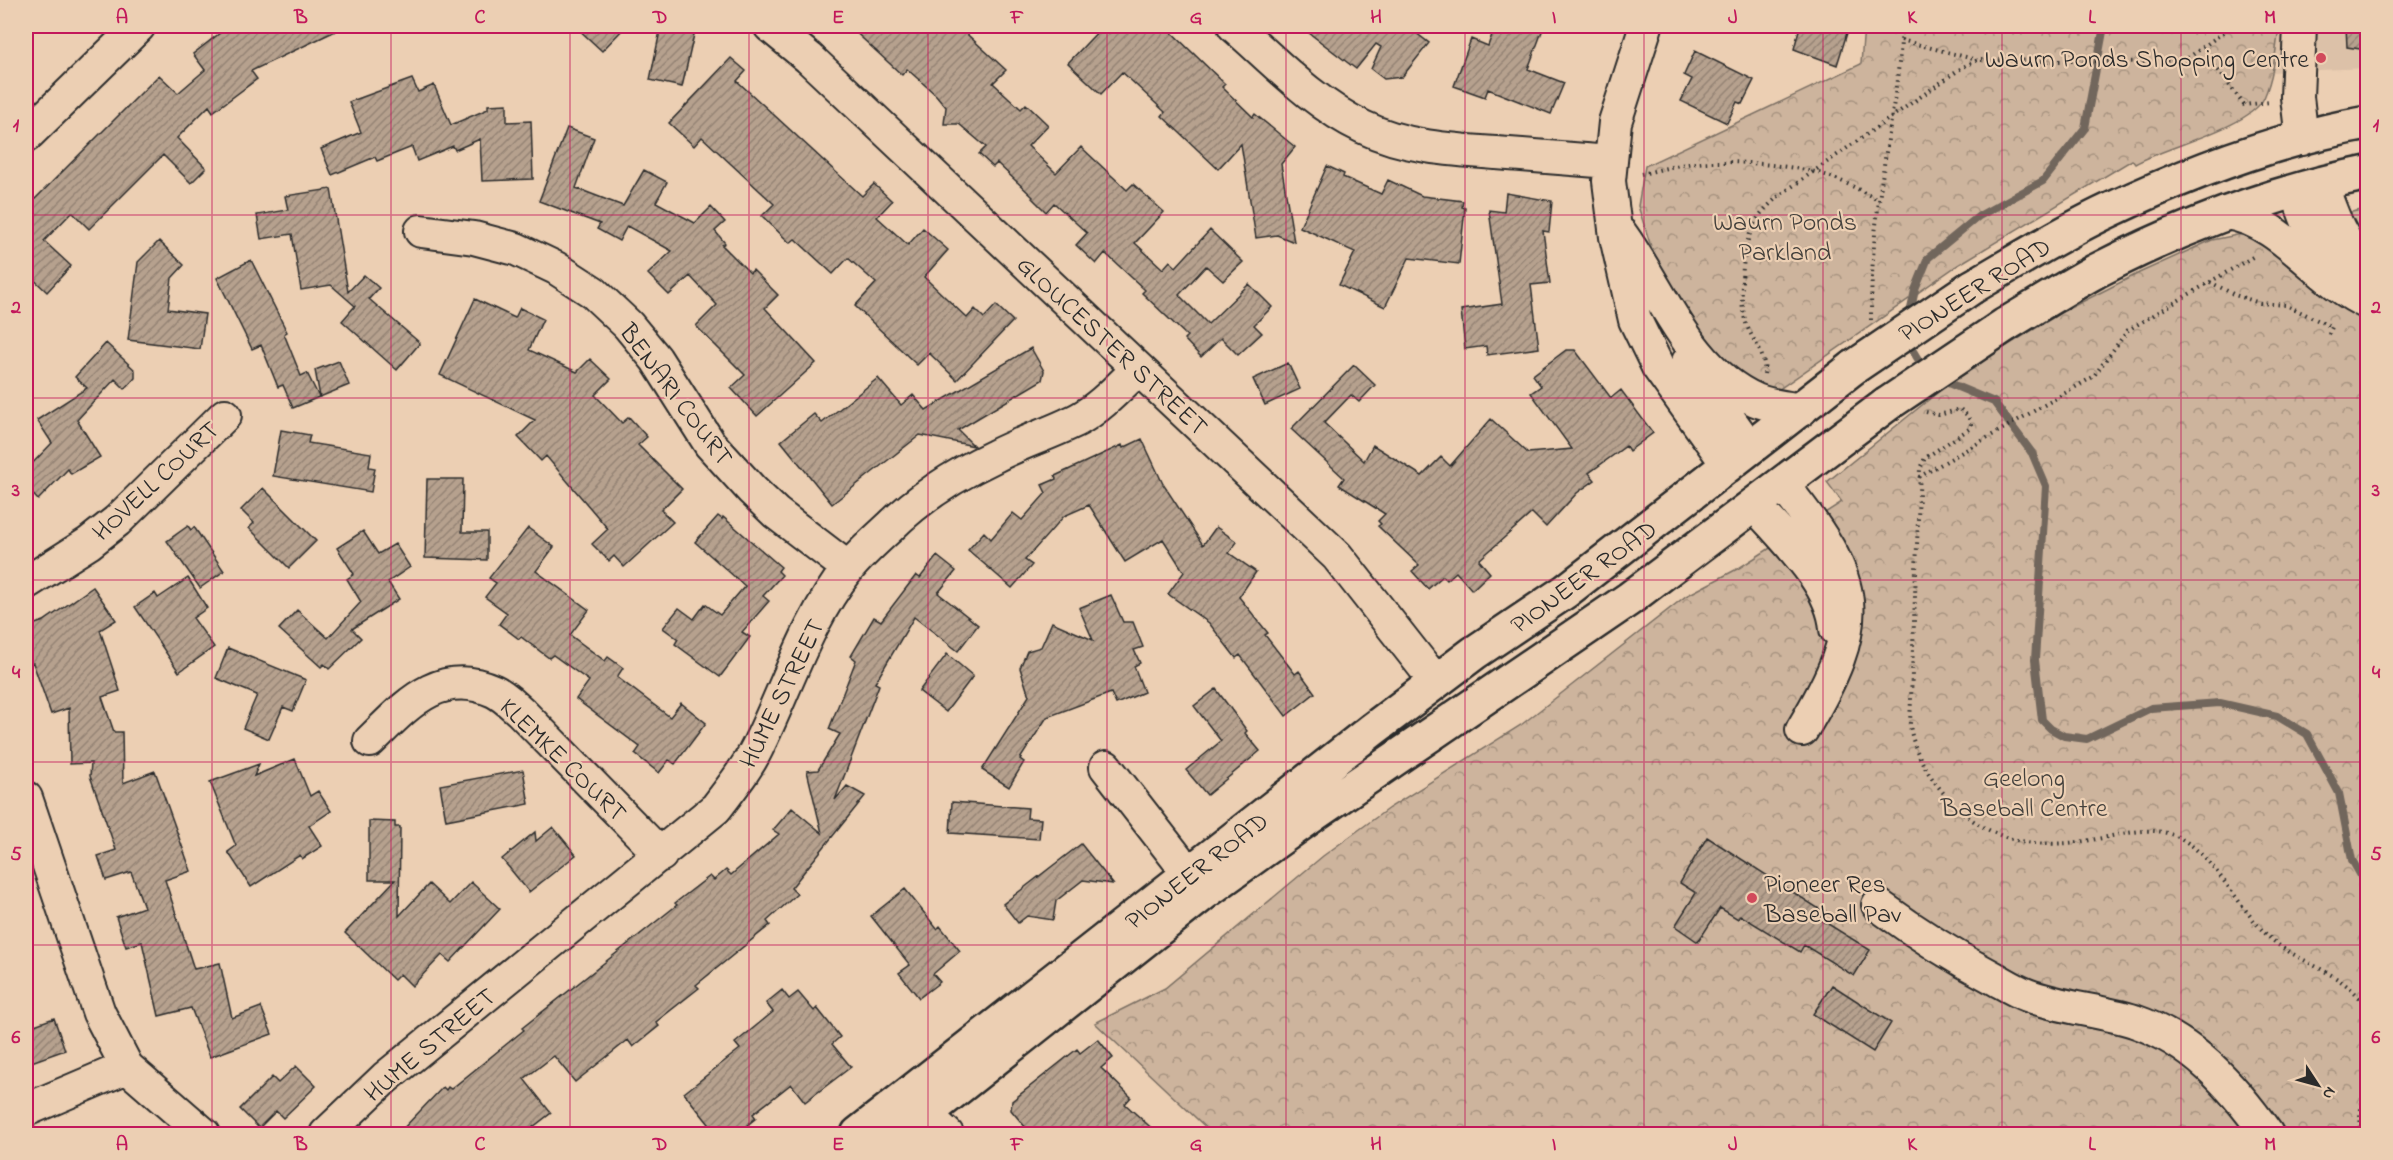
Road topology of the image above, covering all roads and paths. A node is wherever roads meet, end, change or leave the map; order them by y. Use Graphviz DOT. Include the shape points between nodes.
graph roads {
  1 [pos="139,26"];
  2 [pos="770,26"];
  3 [pos="1234,26"];
  4 [pos="1646,26"];
  5 [pos="1902,26"];
  6 [pos="2232,26"];
  7 [pos="2291,26"];
  8 [pos="2300,26"];
  9 [pos="1901,40"];
  10 [pos="2187,59"];
  11 [pos="1978,60"];
  12 [pos="2297,91"];
  13 [pos="1892,117"];
  14 [pos="30,122"];
  15 [pos="2367,123"];
  16 [pos="2302,139"];
  17 [pos="1610,162"];
  18 [pos="1813,172"];
  19 [pos="2367,173"];
  20 [pos="1641,174"];
  21 [pos="2309,187"];
  22 [pos="1879,201"];
  23 [pos="2226,213"];
  24 [pos="1615,230"];
  25 [pos="421,231"];
  26 [pos="2280,238"];
  27 [pos="2365,258"];
  28 [pos="2210,282"];
  29 [pos="2367,295"];
  30 [pos="2367,303"];
  31 [pos="1871,324"];
  32 [pos="2328,336"];
  33 [pos="1138,369"];
  34 [pos="1763,378"];
  35 [pos="1921,407"];
  36 [pos="1801,410"];
  37 [pos="225,415"];
  38 [pos="1739,457"];
  39 [pos="1919,477"];
  40 [pos="1782,484"];
  41 [pos="1754,504"];
  42 [pos="848,568"];
  43 [pos="26,584"];
  44 [pos="1436,682"];
  45 [pos="1830,683"];
  46 [pos="1461,713"];
  47 [pos="1802,730"];
  48 [pos="370,741"];
  49 [pos="1106,767"];
  50 [pos="26,798"];
  51 [pos="661,855"];
  52 [pos="1197,884"];
  53 [pos="1878,905"];
  54 [pos="2367,1013"];
  55 [pos="127,1067"];
  56 [pos="2367,1080"];
  57 [pos="26,1110"];
  58 [pos="926,1115"];
  59 [pos="204,1134"];
  60 [pos="326,1134"];
  61 [pos="858,1134"];
  62 [pos="900,1134"];
  63 [pos="2267,1134"];
  64 [pos="2361,1134"];
  1 -- 14 [label="street"];
  2 -- 33 [label="street, GLOUCESTER STREET" via="817,65"];
  3 -- 17 [label="street" via="1330,108 1392,139 1465,151"];
  4 -- 17 [label="street" via="1615,122"];
  5 -- 9 [label="path"];
  6 -- 10 [label="path"];
  7 -- 12 [label="street"];
  8 -- 12 [label="street"];
  9 -- 11 [label="path"];
  9 -- 13 [label="path"];
  10 -- 11 [label="path"];
  10 -- 12 [label="path" via="2216,67 2244,105 2261,104"];
  11 -- 13 [label="path"];
  12 -- 16 [label="street"];
  13 -- 18 [label="path"];
  13 -- 22 [label="path"];
  15 -- 16 [label="main road, PIONEER ROAD"];
  16 -- 21 [label="main road"];
  16 -- 36 [label="main road, PIONEER ROAD, bridge" via="2162,186 2107,211 1972,287 1854,367"];
  17 -- 24 [label="street"];
  18 -- 20 [label="path" via="1715,162"];
  18 -- 22 [label="path"];
  18 -- 34 [label="path" via="1765,208 1748,241 1742,309 1764,357"];
  19 -- 21 [label="main road, PIONEER ROAD"];
  21 -- 23 [label="main road, PIONEER ROAD"];
  21 -- 27 [label="street" via="2340,233"];
  21 -- 29 [label="street" via="2306,222 2320,248"];
  22 -- 31 [label="path"];
  23 -- 26 [label="street" via="2251,219"];
  23 -- 40 [label="main road, PIONEER ROAD, bridge" via="2094,272 2005,325 1886,405"];
  24 -- 36 [label="street" via="1646,270 1668,312 1701,358 1727,382 1754,399"];
  24 -- 38 [label="street" via="1635,320 1658,367"];
  25 -- 42 [label="street, BENARI COURT" via="516,249 556,267 593,292 656,358 710,444 752,490"];
  26 -- 28 [label="path"];
  26 -- 30 [label="street" via="2333,284"];
  28 -- 32 [label="path" via="2260,303 2286,305 2332,327"];
  28 -- 39 [label="path" via="2128,330 2092,377"];
  33 -- 42 [label="street, HUME STREET" via="1080,419 958,475 891,525"];
  33 -- 44 [label="street, GLOUCESTER STREET" via="1337,556"];
  35 -- 39 [label="path" via="1935,415 1960,409 1971,424 1970,429 1925,458"];
  36 -- 38 [label="main road, PIONEER ROAD"];
  37 -- 43 [label="street, HOVELL COURT" via="117,521"];
  38 -- 40 [label="main road"];
  38 -- 41 [label="main road"];
  38 -- 44 [label="main road, PIONEER ROAD" via="1566,591"];
  39 -- 54 [label="path" via="1910,724 1918,755 1938,786 1964,815 1987,830 2016,841 2074,844 2139,831 2160,831 2179,838 2198,851 2266,934 2359,994"];
  40 -- 41 [label="main road, PIONEER ROAD"];
  40 -- 45 [label="street" via="1825,541 1840,568 1847,593 1846,634"];
  41 -- 45 [label="street" via="1816,577 1831,603 1836,633"];
  41 -- 46 [label="main road, PIONEER ROAD" via="1629,599"];
  42 -- 51 [label="street, HUME STREET" via="820,612 757,749 740,776 716,808"];
  44 -- 46 [label="main road"];
  44 -- 52 [label="main road, PIONEER ROAD" via="1372,730"];
  45 -- 47 [label="street"];
  46 -- 52 [label="main road, PIONEER ROAD"];
  48 -- 51 [label="street, KLEMKE COURT" via="420,696 442,684 472,683 496,692 520,711"];
  49 -- 52 [label="street"];
  50 -- 55 [label="street" via="99,1013"];
  51 -- 60 [label="street, HUME STREET" via="385,1078"];
  52 -- 58 [label="main road, PIONEER ROAD"];
  53 -- 63 [label="street" via="1971,966 2025,994 2133,1021 2172,1037 2220,1075"];
  55 -- 57 [label="street"];
  55 -- 59 [label="street"];
  56 -- 64 [label="path"];
  58 -- 61 [label="main road, PIONEER ROAD"];
  58 -- 62 [label="main road, PIONEER ROAD"];
}
